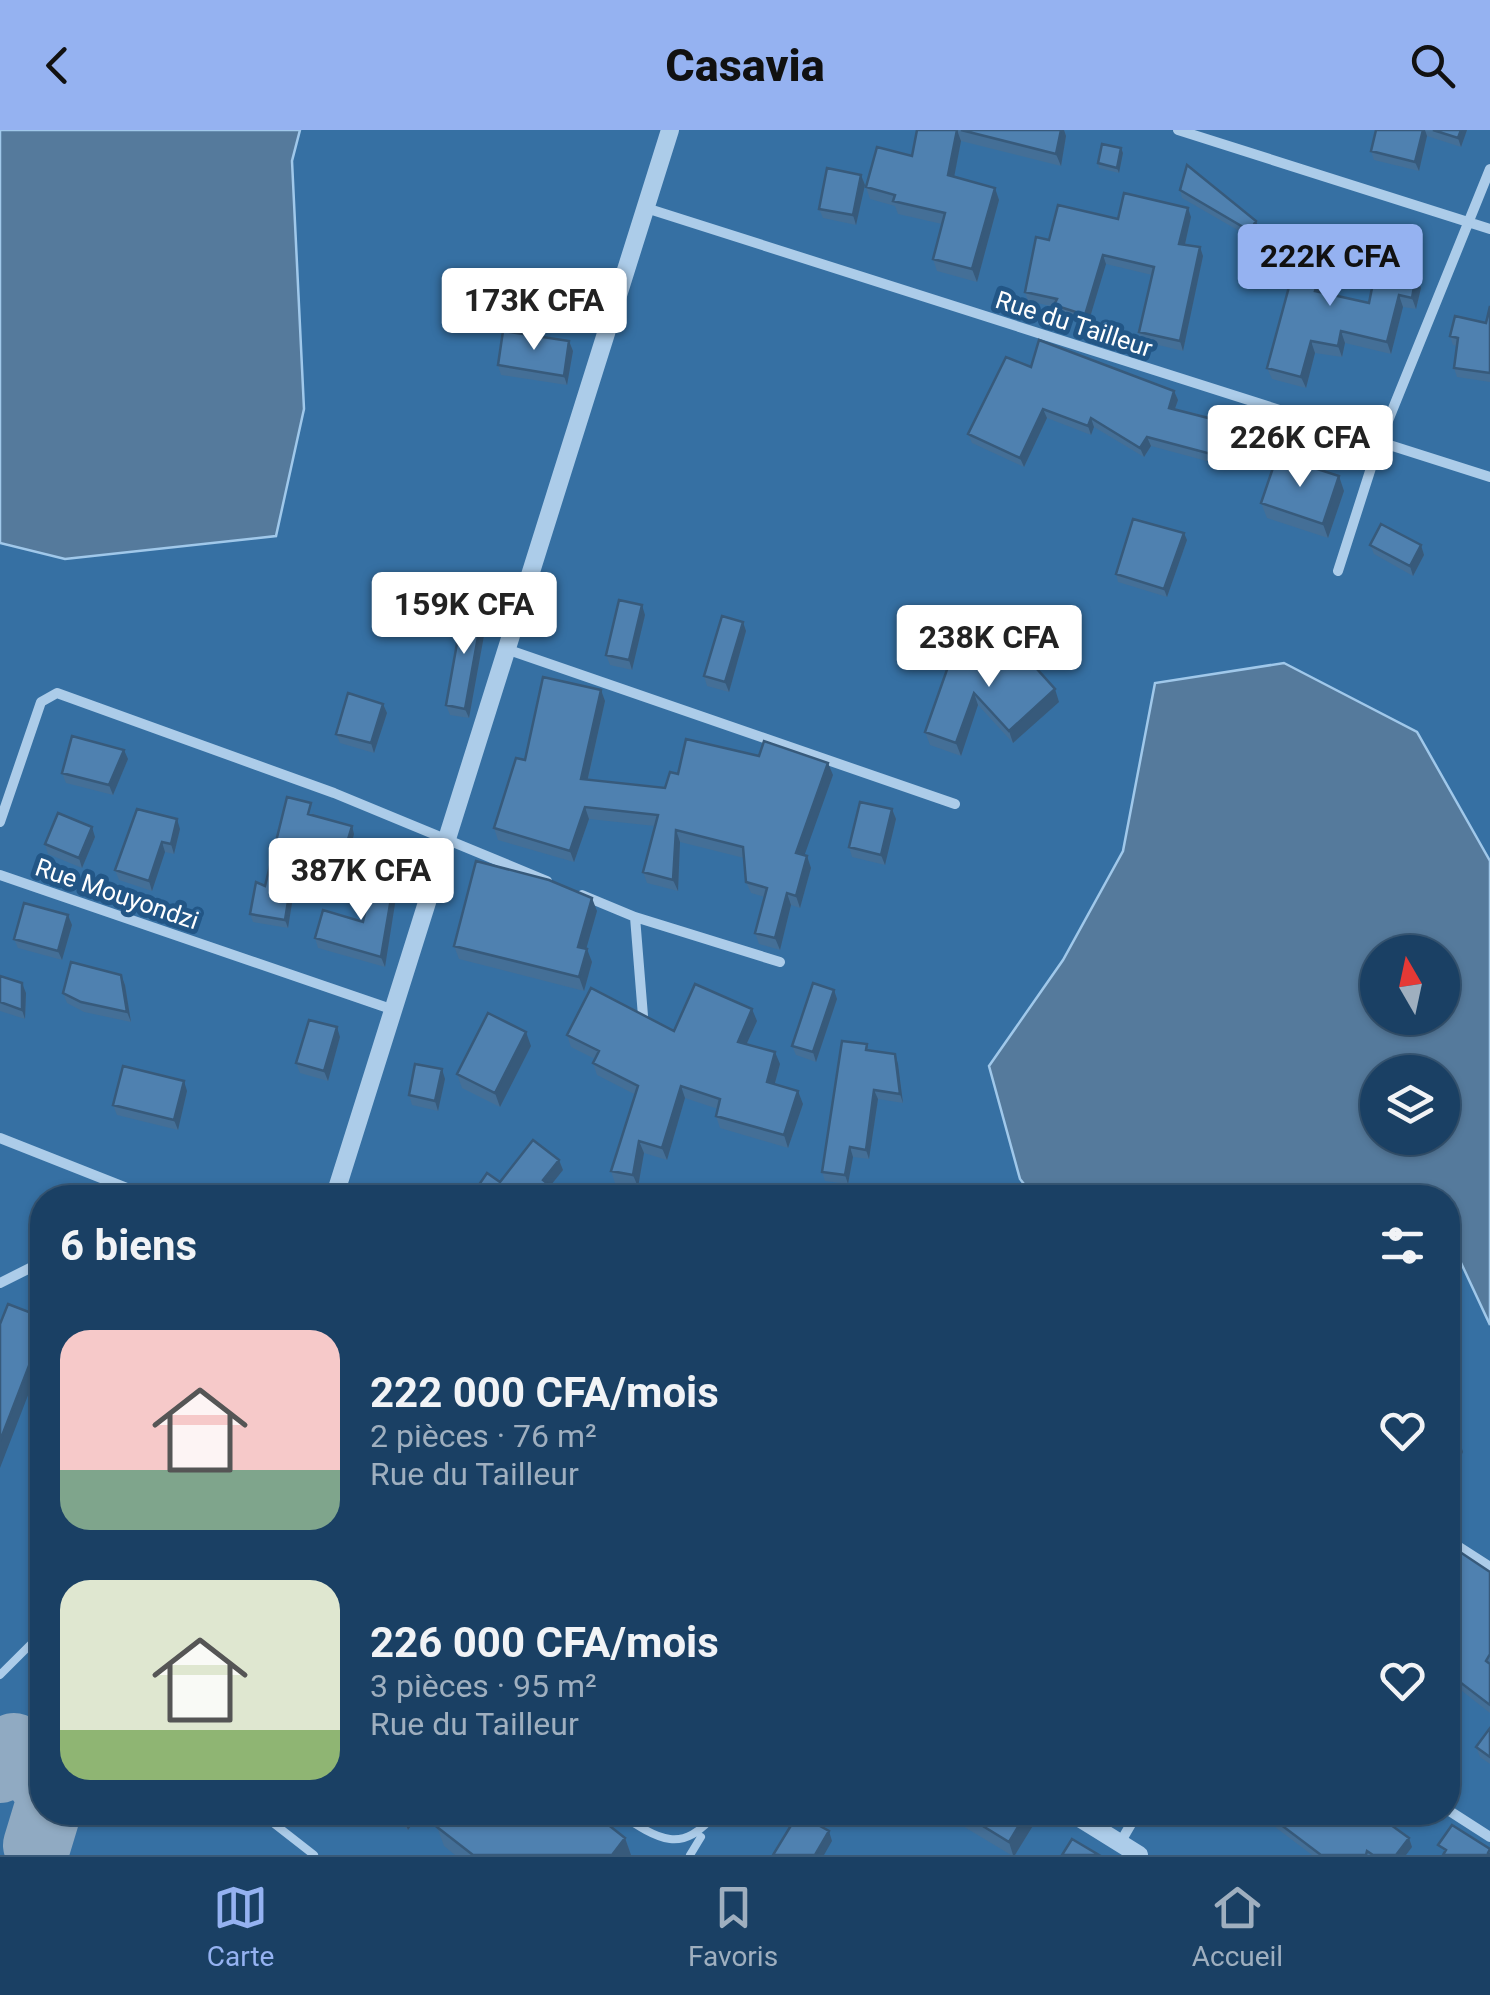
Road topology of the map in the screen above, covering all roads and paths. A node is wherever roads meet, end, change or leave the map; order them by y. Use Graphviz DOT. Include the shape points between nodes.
graph roads {
  1 [pos="670,130"];
  2 [pos="1178,130"];
  3 [pos="1490,169"];
  4 [pos="646,208"];
  5 [pos="1468,222"];
  6 [pos="1490,229"];
  7 [pos="1379,443"];
  8 [pos="1490,477"];
  9 [pos="1338,571"];
  10 [pos="509,650"];
  11 [pos="956,804"];
  12 [pos="0,822"];
  13 [pos="448,841"];
  14 [pos="0,876"];
  15 [pos="635,917"];
  16 [pos="780,962"];
  17 [pos="391,1010"];
  18 [pos="643,1016"];
  19 [pos="0,1138"];
  20 [pos="119,1185"];
  21 [pos="338,1185"];
  22 [pos="30,1268"];
  23 [pos="0,1284"];
  24 [pos="1460,1548"];
  25 [pos="1490,1567"];
  26 [pos="30,1645"];
  27 [pos="0,1675"];
  28 [pos="1460,1818"];
  29 [pos="276,1825"];
  30 [pos="636,1825"];
  31 [pos="709,1825"];
  32 [pos="1091,1825"];
  33 [pos="1130,1825"];
  34 [pos="704,1833"];
  35 [pos="1490,1837"];
  36 [pos="1120,1843"];
  37 [pos="314,1855"];
  38 [pos="690,1855"];
  39 [pos="1139,1855"];
  1 -- 4 [label="street"];
  2 -- 5 [label="street"];
  3 -- 5 [label="street"];
  4 -- 7 [label="street, Rue du Tailleur"];
  4 -- 10 [label="street"];
  5 -- 6 [label="street"];
  5 -- 7 [label="street"];
  7 -- 8 [label="street, Rue du Tailleur"];
  7 -- 9 [label="street"];
  10 -- 11 [label="street"];
  10 -- 13 [label="street" via="470,755"];
  12 -- 13 [label="street" via="41,702 56,694"];
  13 -- 15 [label="street"];
  13 -- 17 [label="street"];
  14 -- 17 [label="street, Rue Mouyondzi"];
  15 -- 16 [label="street"];
  15 -- 18 [label="street"];
  17 -- 21 [label="street"];
  19 -- 20 [label="street"];
  22 -- 23 [label="street"];
  24 -- 25 [label="street"];
  26 -- 27 [label="lane"];
  28 -- 35 [label="street"];
  29 -- 37 [label="lane"];
  30 -- 34 [label="lane" via="662,1843 684,1845"];
  31 -- 34 [label="lane"];
  32 -- 36 [label="street"];
  33 -- 36 [label="street"];
  34 -- 38 [label="lane"];
  36 -- 39 [label="street"];
}
